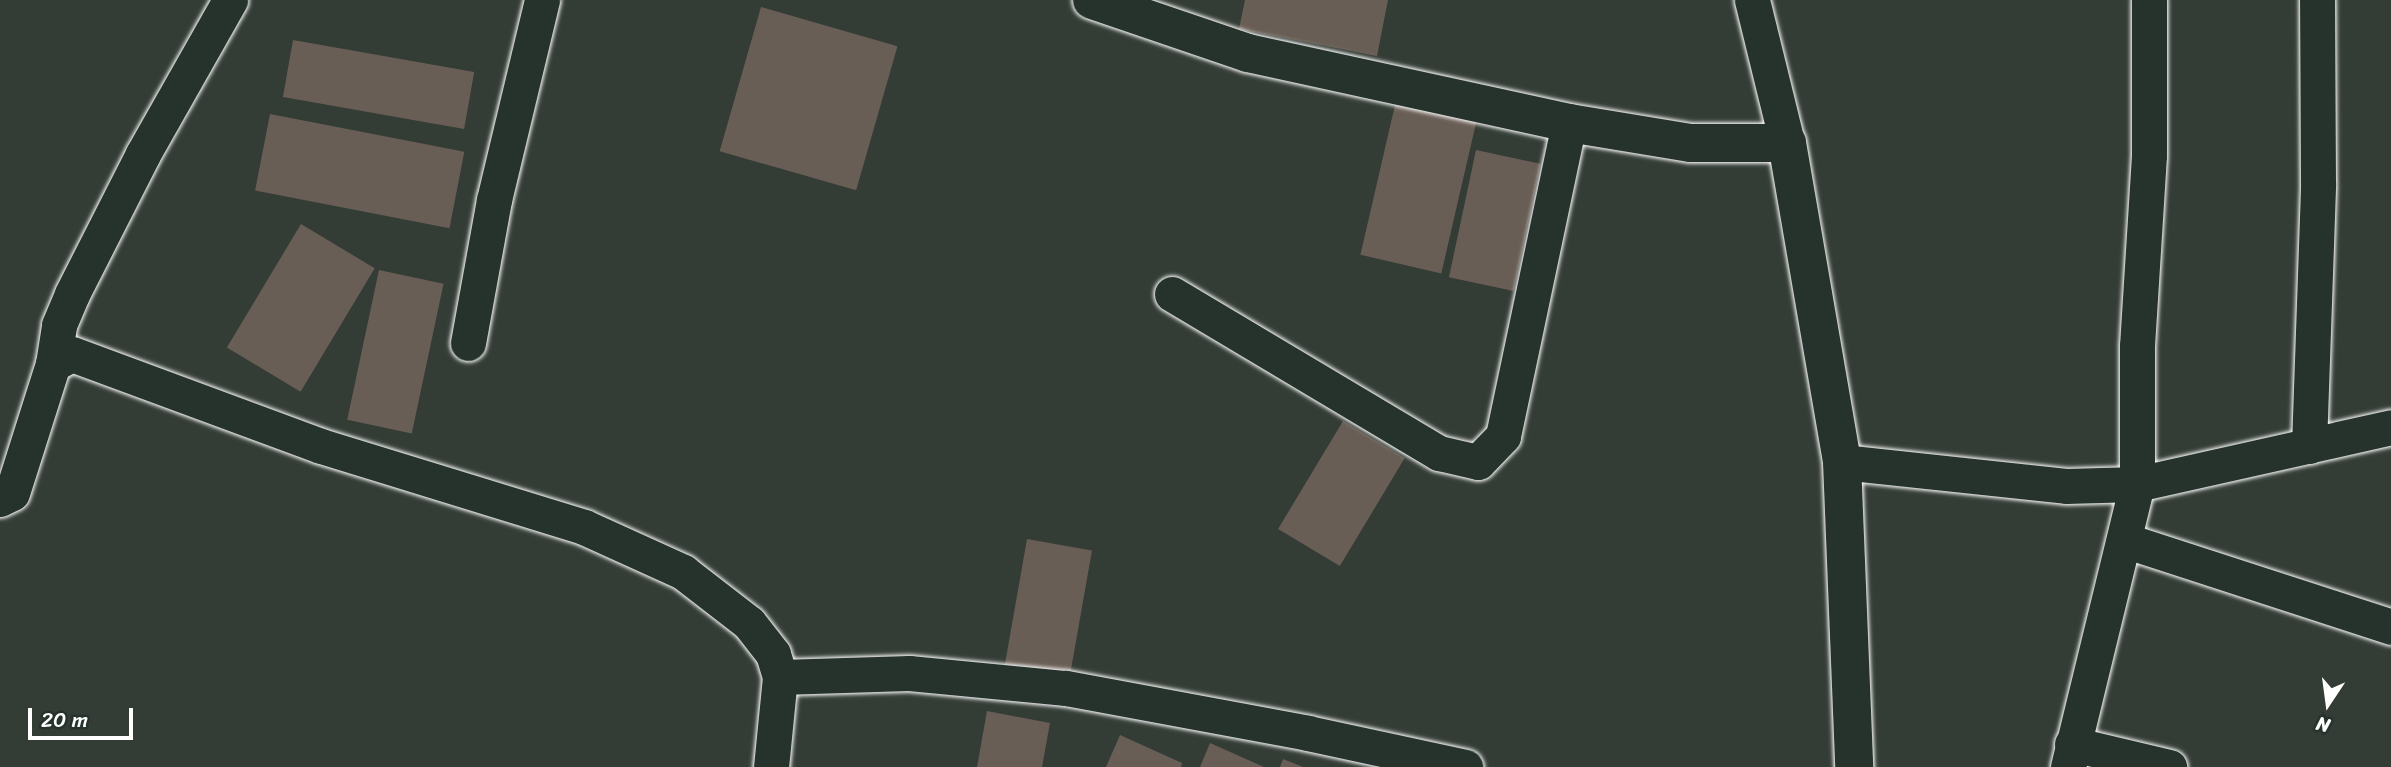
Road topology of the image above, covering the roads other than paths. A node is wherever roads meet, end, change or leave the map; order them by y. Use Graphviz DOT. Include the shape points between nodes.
graph roads {
  1 [pos="230,0"];
  2 [pos="542,0"];
  3 [pos="1092,0"];
  4 [pos="1752,0"];
  5 [pos="2149,0"];
  6 [pos="2317,0"];
  7 [pos="1569,123"];
  8 [pos="1787,143"];
  9 [pos="1172,294"];
  10 [pos="468,343"];
  11 [pos="53,364"];
  12 [pos="2391,427"];
  13 [pos="2309,446"];
  14 [pos="1842,462"];
  15 [pos="2137,484"];
  16 [pos="0,499"];
  17 [pos="2124,540"];
  18 [pos="2391,627"];
  19 [pos="780,677"];
  20 [pos="2071,755"];
  21 [pos="771,767"];
  22 [pos="1465,767"];
  23 [pos="1854,767"];
  24 [pos="2169,767"];
  1 -- 11 [label="street" via="143,154 72,294 59,325"];
  2 -- 10 [label="street" via="494,200"];
  3 -- 7 [label="street" via="1248,53"];
  4 -- 8 [label="street"];
  5 -- 15 [label="street" via="2149,155 2137,346"];
  6 -- 13 [label="street" via="2318,183"];
  7 -- 8 [label="street" via="1690,143"];
  7 -- 9 [label="street" via="1503,436 1478,462 1438,453"];
  8 -- 14 [label="street"];
  11 -- 16 [label="street" via="12,494"];
  11 -- 19 [label="street" via="72,354 321,446 584,527 683,572 749,623 773,653"];
  12 -- 13 [label="street"];
  13 -- 15 [label="street"];
  14 -- 15 [label="street" via="2066,486"];
  14 -- 23 [label="street"];
  15 -- 17 [label="street"];
  17 -- 18 [label="street"];
  17 -- 20 [label="street"];
  19 -- 21 [label="street"];
  19 -- 22 [label="street" via="909,673 1066,688"];
  20 -- 24 [label="street"];
}
